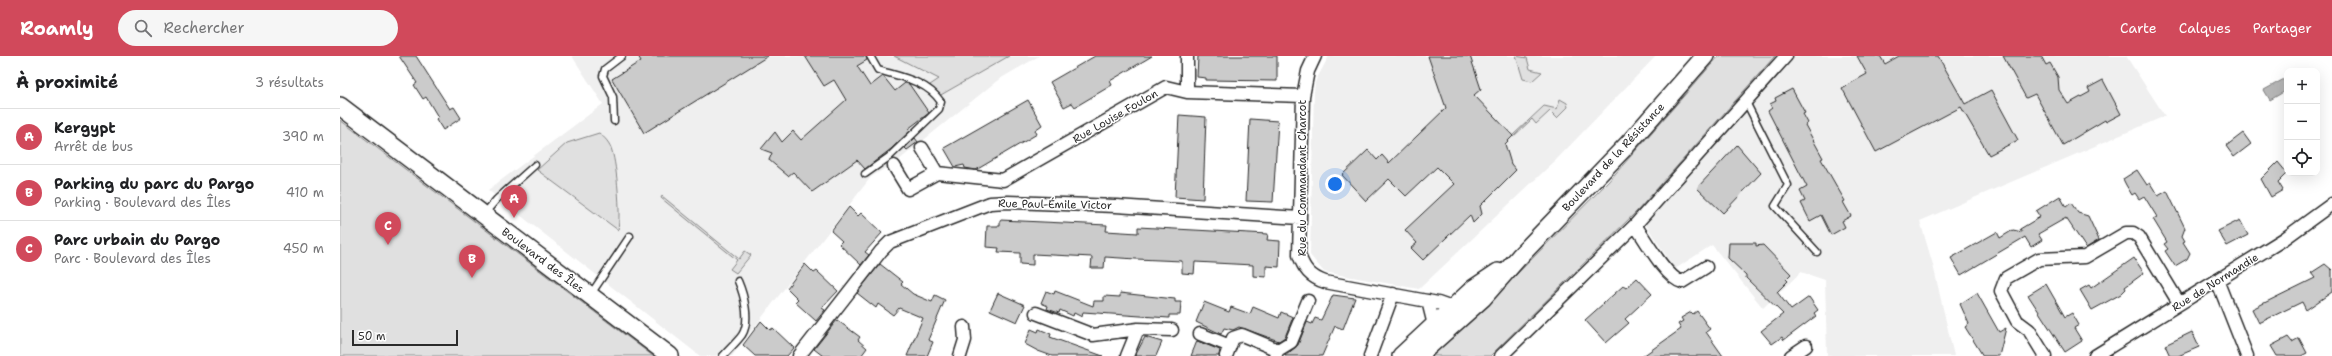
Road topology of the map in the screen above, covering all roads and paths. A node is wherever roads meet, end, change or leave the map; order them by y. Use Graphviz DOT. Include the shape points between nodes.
graph roads {
  1 [pos="622,56"];
  2 [pos="870,56"];
  3 [pos="1187,56"];
  4 [pos="1315,56"];
  5 [pos="1705,56"];
  6 [pos="1786,56"];
  7 [pos="1187,92"];
  8 [pos="1303,96"];
  9 [pos="1746,102"];
  10 [pos="340,106"];
  11 [pos="614,121"];
  12 [pos="922,148"];
  13 [pos="535,165"];
  14 [pos="894,166"];
  15 [pos="937,173"];
  16 [pos="865,174"];
  17 [pos="2332,204"];
  18 [pos="483,215"];
  19 [pos="1300,218"];
  20 [pos="1635,225"];
  21 [pos="630,236"];
  22 [pos="1817,252"];
  23 [pos="1706,267"];
  24 [pos="2217,280"];
  25 [pos="738,281"];
  26 [pos="1393,294"];
  27 [pos="590,295"];
  28 [pos="1308,301"];
  29 [pos="1428,301"];
  30 [pos="2179,304"];
  31 [pos="1036,313"];
  32 [pos="1454,315"];
  33 [pos="1434,326"];
  34 [pos="964,327"];
  35 [pos="1138,329"];
  36 [pos="1172,330"];
  37 [pos="1200,334"];
  38 [pos="1806,346"];
  39 [pos="1228,351"];
  40 [pos="1277,353"];
  41 [pos="670,356"];
  42 [pos="723,356"];
  43 [pos="799,356"];
  44 [pos="960,356"];
  45 [pos="1127,356"];
  46 [pos="1370,356"];
  47 [pos="1400,356"];
  48 [pos="1418,356"];
  49 [pos="1501,356"];
  50 [pos="1791,356"];
  51 [pos="2045,356"];
  52 [pos="2094,356"];
  53 [pos="2247,356"];
  1 -- 11 [label="lane" via="605,69 603,76 613,97"];
  2 -- 16 [label="lane" via="878,70 918,82 934,91 941,102 939,109 889,157"];
  3 -- 7 [label="street"];
  4 -- 8 [label="street, Rue du Commandant Charcot" via="1308,71"];
  5 -- 32 [label="main road, Boulevard de la Résistance" via="1627,145 1483,298"];
  6 -- 9 [label="street"];
  7 -- 8 [label="street, Rue Louise Foulon"];
  7 -- 15 [label="street, Rue Louise Foulon" via="1166,87 1003,180"];
  8 -- 19 [label="street, Rue du Commandant Charcot"];
  9 -- 20 [label="street"];
  9 -- 22 [label="lane" via="1788,185 1775,206"];
  10 -- 18 [label="main road, Boulevard des Îles"];
  12 -- 15 [label="street"];
  13 -- 18 [label="lane"];
  14 -- 15 [label="street" via="908,189"];
  17 -- 24 [label="street, Rue de Normandie" via="2284,239"];
  18 -- 27 [label="main road, Boulevard des Îles"];
  19 -- 26 [label="street, Rue du Commandant Charcot" via="1299,255 1311,276 1324,282"];
  19 -- 43 [label="street, Rue Paul-Émile Victor" via="1037,202 990,204 890,242"];
  20 -- 23 [label="street" via="1669,273 1677,280 1682,282"];
  20 -- 49 [label="street"];
  21 -- 27 [label="lane"];
  24 -- 30 [label="street, Rue de Normandie"];
  24 -- 53 [label="street"];
  25 -- 42 [label="lane" via="743,293 746,323 742,334"];
  26 -- 29 [label="street, Rue du Commandant Charcot"];
  26 -- 46 [label="street"];
  27 -- 41 [label="main road, Boulevard des Îles"];
  28 -- 40 [label="street" via="1291,342"];
  29 -- 32 [label="street, Rue du Commandant Charcot"];
  29 -- 33 [label="street"];
  30 -- 51 [label="street" via="2139,238 2133,233 2126,233 2085,257 2039,259 2006,278 2001,291 2017,321 2029,330"];
  30 -- 52 [label="street, Rue de Normandie"];
  31 -- 35 [label="street" via="1092,335"];
  32 -- 33 [label="main road, Boulevard de la Résistance"];
  32 -- 48 [label="main road, Boulevard de la Résistance"];
  33 -- 47 [label="main road, Boulevard de la Résistance"];
  34 -- 44 [label="street" via="965,340"];
  35 -- 36 [label="street"];
  35 -- 45 [label="street"];
  37 -- 39 [label="street"];
  38 -- 50 [label="street"];
  39 -- 40 [label="street" via="1233,338 1242,336"];
}
